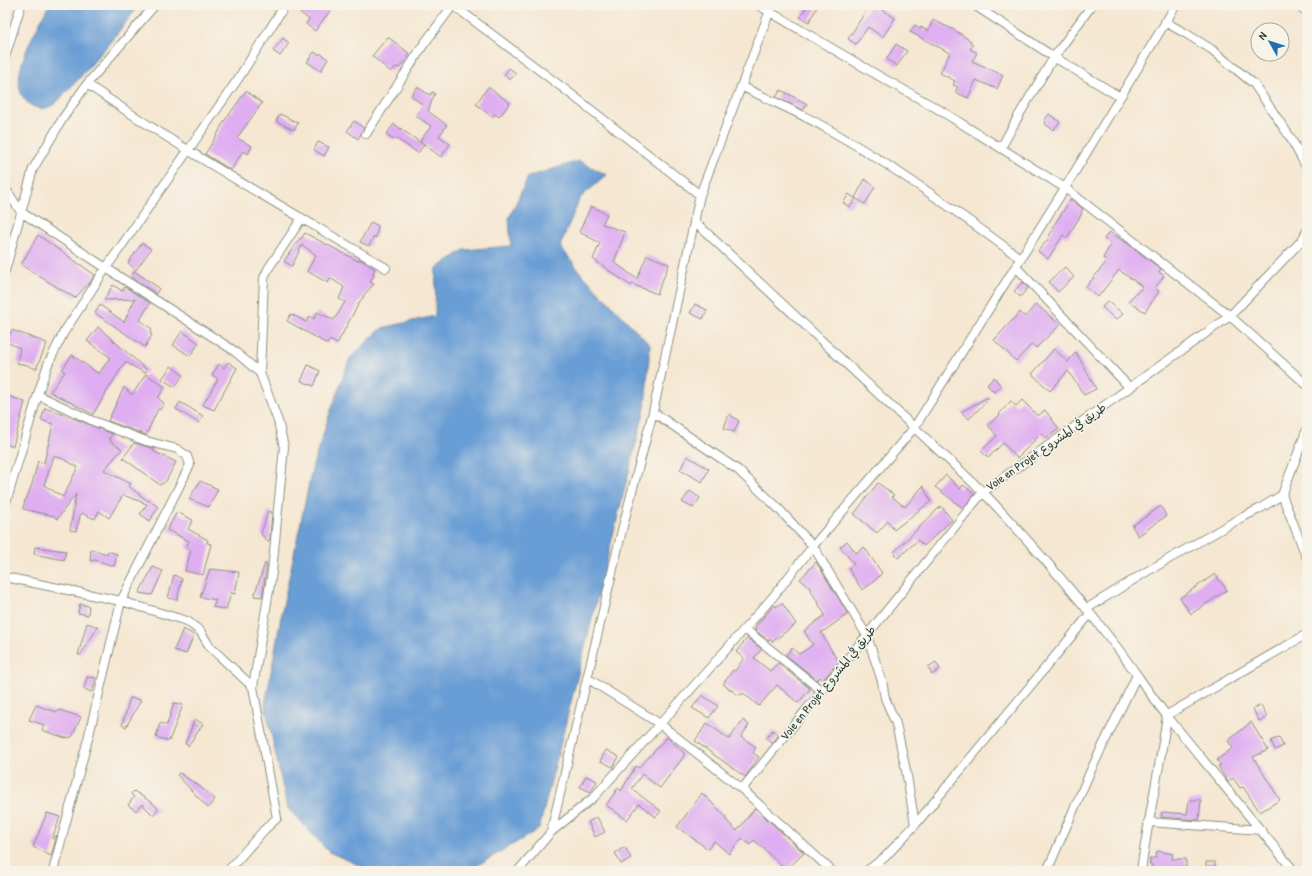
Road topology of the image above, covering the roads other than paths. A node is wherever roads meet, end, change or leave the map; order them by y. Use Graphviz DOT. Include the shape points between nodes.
graph roads {
  1 [pos="21,5"];
  2 [pos="155,5"];
  3 [pos="285,5"];
  4 [pos="453,5"];
  5 [pos="758,5"];
  6 [pos="974,5"];
  7 [pos="1092,5"];
  8 [pos="1176,5"];
  9 [pos="1302,5"];
  10 [pos="770,9"];
  11 [pos="1307,9"];
  12 [pos="1165,22"];
  13 [pos="5,57"];
  14 [pos="1054,57"];
  15 [pos="87,84"];
  16 [pos="741,86"];
  17 [pos="1120,97"];
  18 [pos="366,134"];
  19 [pos="1001,148"];
  20 [pos="187,150"];
  21 [pos="1307,168"];
  22 [pos="5,188"];
  23 [pos="1065,188"];
  24 [pos="700,195"];
  25 [pos="21,212"];
  26 [pos="302,218"];
  27 [pos="694,221"];
  28 [pos="1307,231"];
  29 [pos="1021,259"];
  30 [pos="1016,267"];
  31 [pos="106,268"];
  32 [pos="386,268"];
  33 [pos="5,271"];
  34 [pos="1230,316"];
  35 [pos="260,373"];
  36 [pos="1307,385"];
  37 [pos="1130,388"];
  38 [pos="38,395"];
  39 [pos="653,412"];
  40 [pos="914,428"];
  41 [pos="1307,429"];
  42 [pos="983,492"];
  43 [pos="1282,495"];
  44 [pos="5,506"];
  45 [pos="813,546"];
  46 [pos="1307,558"];
  47 [pos="5,577"];
  48 [pos="121,601"];
  49 [pos="1088,612"];
  50 [pos="745,628"];
  51 [pos="1307,634"];
  52 [pos="867,636"];
  53 [pos="1137,675"];
  54 [pos="587,678"];
  55 [pos="254,687"];
  56 [pos="822,691"];
  57 [pos="1167,715"];
  58 [pos="660,724"];
  59 [pos="742,789"];
  60 [pos="1148,822"];
  61 [pos="915,825"];
  62 [pos="1261,830"];
  63 [pos="551,832"];
  64 [pos="53,871"];
  65 [pos="228,871"];
  66 [pos="518,871"];
  67 [pos="832,871"];
  68 [pos="866,871"];
  69 [pos="1047,871"];
  70 [pos="1140,871"];
  71 [pos="1294,871"];
  1 -- 13 [label="street"];
  2 -- 15 [label="street"];
  3 -- 20 [label="street" via="238,79"];
  4 -- 18 [label="street" via="424,44"];
  4 -- 24 [label="street"];
  5 -- 10 [label="street"];
  6 -- 14 [label="street"];
  7 -- 14 [label="street"];
  8 -- 12 [label="street"];
  9 -- 11 [label="main road"];
  10 -- 16 [label="street"];
  10 -- 19 [label="street"];
  12 -- 17 [label="street"];
  12 -- 21 [label="street" via="1211,49 1254,84 1290,137"];
  14 -- 17 [label="street"];
  14 -- 19 [label="street"];
  15 -- 20 [label="street"];
  15 -- 25 [label="street" via="63,118 33,169"];
  16 -- 24 [label="street"];
  16 -- 29 [label="street" via="824,127 881,161"];
  17 -- 23 [label="street"];
  19 -- 23 [label="street"];
  20 -- 26 [label="street"];
  20 -- 31 [label="street"];
  22 -- 25 [label="street"];
  23 -- 29 [label="street"];
  23 -- 34 [label="street"];
  24 -- 27 [label="street"];
  25 -- 31 [label="street"];
  25 -- 33 [label="street"];
  26 -- 32 [label="street"];
  26 -- 35 [label="street" via="264,278"];
  27 -- 39 [label="street"];
  27 -- 40 [label="street"];
  28 -- 34 [label="street, Voie en Projet طريق في المشروع" via="1302,240"];
  29 -- 30 [label="street"];
  30 -- 37 [label="street"];
  30 -- 40 [label="street"];
  31 -- 35 [label="street" via="233,350"];
  31 -- 38 [label="street" via="64,332 48,364"];
  34 -- 36 [label="street"];
  34 -- 37 [label="street, Voie en Projet طريق في المشروع"];
  35 -- 55 [label="street" via="278,421 284,447 272,572"];
  37 -- 42 [label="street, Voie en Projet طريق في المشروع"];
  38 -- 44 [label="street"];
  38 -- 48 [label="street" via="93,421 146,441 177,449 187,456 190,465"];
  39 -- 45 [label="street" via="738,470"];
  39 -- 54 [label="street"];
  40 -- 42 [label="street"];
  40 -- 45 [label="street"];
  41 -- 43 [label="street"];
  42 -- 49 [label="street" via="1026,537"];
  42 -- 52 [label="street, Voie en Projet طريق في المشروع"];
  43 -- 46 [label="street"];
  43 -- 49 [label="street" via="1146,572"];
  45 -- 50 [label="street"];
  45 -- 52 [label="street"];
  47 -- 48 [label="street"];
  48 -- 55 [label="street" via="187,621 200,631 210,647"];
  48 -- 64 [label="street"];
  49 -- 53 [label="street"];
  49 -- 61 [label="street"];
  50 -- 56 [label="street"];
  50 -- 58 [label="street"];
  51 -- 57 [label="street"];
  52 -- 56 [label="street, Voie en Projet طريق في المشروع"];
  52 -- 61 [label="street" via="882,680 885,698 896,724"];
  53 -- 57 [label="street"];
  53 -- 69 [label="street" via="1091,770"];
  54 -- 58 [label="street"];
  54 -- 63 [label="street"];
  55 -- 65 [label="street" via="276,818"];
  56 -- 59 [label="street, Voie en Projet طريق في المشروع"];
  57 -- 60 [label="street" via="1162,756"];
  57 -- 62 [label="street"];
  58 -- 59 [label="street"];
  58 -- 63 [label="street" via="594,797"];
  59 -- 67 [label="street"];
  60 -- 62 [label="street"];
  60 -- 70 [label="street"];
  61 -- 68 [label="street" via="885,857"];
  62 -- 71 [label="street"];
  63 -- 66 [label="street"];
}
